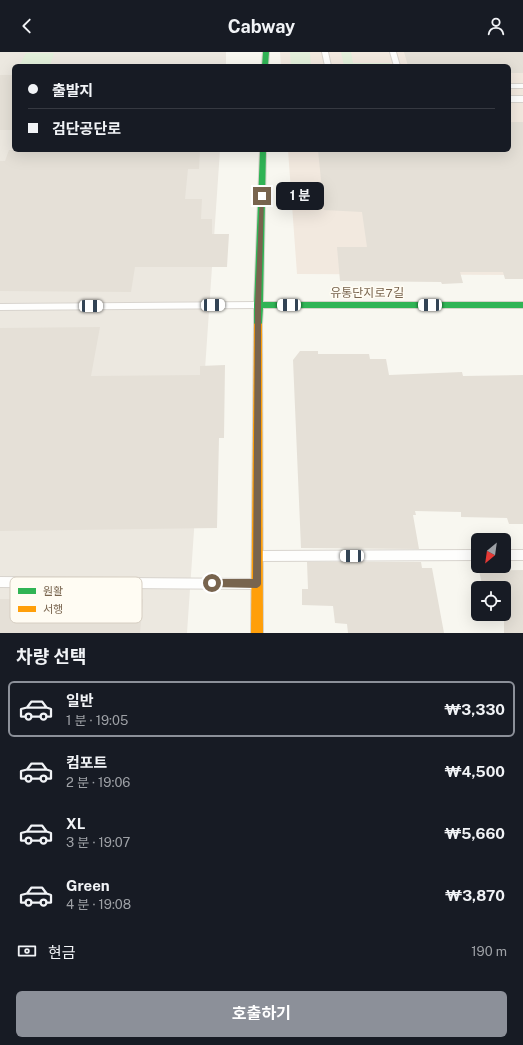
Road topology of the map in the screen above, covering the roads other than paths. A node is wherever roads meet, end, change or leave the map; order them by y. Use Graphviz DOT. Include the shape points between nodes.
graph roads {
  1 [pos="266,52"];
  2 [pos="326,52"];
  3 [pos="394,52"];
  4 [pos="265,64"];
  5 [pos="328,64"];
  6 [pos="397,64"];
  7 [pos="511,86"];
  8 [pos="523,86"];
  9 [pos="511,99"];
  10 [pos="523,99"];
  11 [pos="263,152"];
  12 [pos="258,305"];
  13 [pos="523,306"];
  14 [pos="0,307"];
  15 [pos="471,555"];
  16 [pos="511,555"];
  17 [pos="523,555"];
  18 [pos="257,556"];
  19 [pos="0,582"];
  20 [pos="10,582"];
  21 [pos="142,583"];
  22 [pos="257,584"];
  23 [pos="257,633"];
  1 -- 4 [label="main road"];
  2 -- 5 [label="lane"];
  3 -- 6 [label="lane"];
  7 -- 8 [label="lane"];
  9 -- 10 [label="street"];
  11 -- 12 [label="main road"];
  12 -- 13 [label="main road, 유통단지로7길"];
  12 -- 14 [label="lane"];
  12 -- 18 [label="main road"];
  15 -- 18 [label="lane"];
  16 -- 17 [label="lane"];
  18 -- 22 [label="main road"];
  19 -- 20 [label="lane"];
  21 -- 22 [label="lane"];
  22 -- 23 [label="main road"];
}
